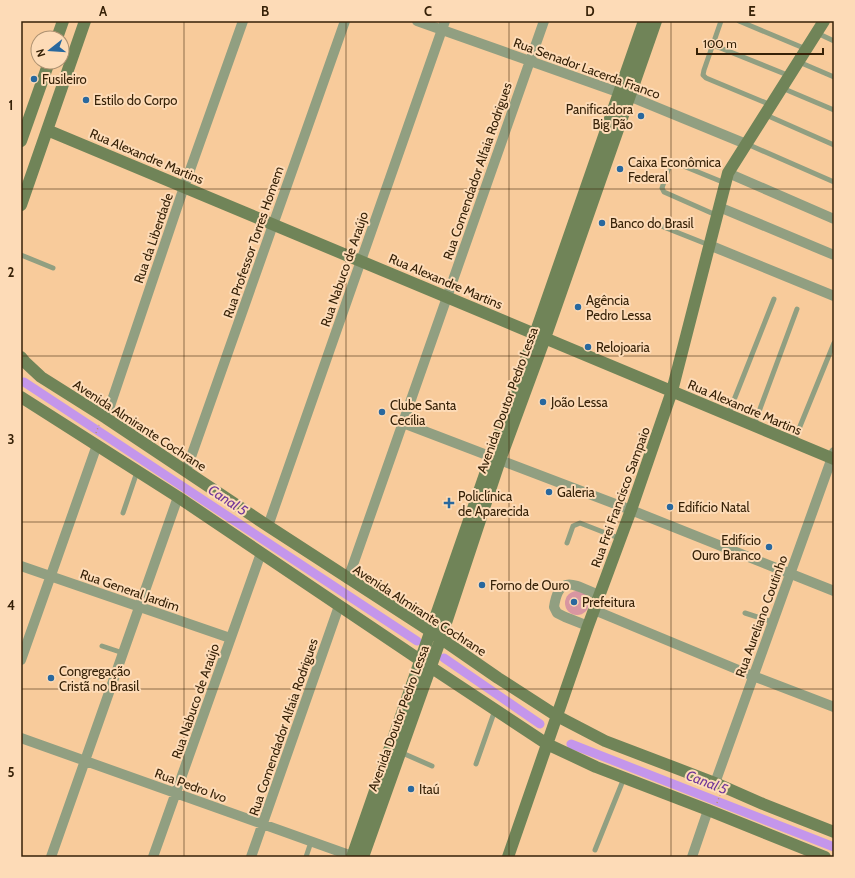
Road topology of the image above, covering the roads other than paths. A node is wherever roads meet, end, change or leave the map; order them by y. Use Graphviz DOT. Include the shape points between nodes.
graph roads {
  1 [pos="85,21"];
  2 [pos="243,21"];
  3 [pos="344,21"];
  4 [pos="417,21"];
  5 [pos="544,21"];
  6 [pos="644,21"];
  7 [pos="656,21"];
  8 [pos="721,21"];
  9 [pos="739,21"];
  10 [pos="824,21"];
  11 [pos="444,25"];
  12 [pos="816,33"];
  13 [pos="834,41"];
  14 [pos="712,45"];
  15 [pos="806,50"];
  16 [pos="529,62"];
  17 [pos="798,62"];
  18 [pos="45,70"];
  19 [pos="790,76"];
  20 [pos="834,76"];
  21 [pos="782,88"];
  22 [pos="624,95"];
  23 [pos="768,110"];
  24 [pos="834,110"];
  25 [pos="24,121"];
  26 [pos="47,130"];
  27 [pos="21,141"];
  28 [pos="746,144"];
  29 [pos="834,145"];
  30 [pos="727,178"];
  31 [pos="834,182"];
  32 [pos="184,187"];
  33 [pos="21,205"];
  34 [pos="718,211"];
  35 [pos="834,218"];
  36 [pos="651,222"];
  37 [pos="273,224"];
  38 [pos="709,245"];
  39 [pos="21,255"];
  40 [pos="834,255"];
  41 [pos="361,261"];
  42 [pos="53,268"];
  43 [pos="834,296"];
  44 [pos="447,297"];
  45 [pos="774,299"];
  46 [pos="797,310"];
  47 [pos="540,336"];
  48 [pos="834,343"];
  49 [pos="21,357"];
  50 [pos="672,391"];
  51 [pos="21,397"];
  52 [pos="728,415"];
  53 [pos="103,421"];
  54 [pos="403,424"];
  55 [pos="754,426"];
  56 [pos="96,441"];
  57 [pos="794,442"];
  58 [pos="833,457"];
  59 [pos="496,458"];
  60 [pos="138,471"];
  61 [pos="186,471"];
  62 [pos="178,497"];
  63 [pos="631,510"];
  64 [pos="123,513"];
  65 [pos="268,526"];
  66 [pos="621,539"];
  67 [pos="567,543"];
  68 [pos="261,553"];
  69 [pos="21,566"];
  70 [pos="790,573"];
  71 [pos="51,576"];
  72 [pos="348,579"];
  73 [pos="834,591"];
  74 [pos="599,595"];
  75 [pos="339,606"];
  76 [pos="139,607"];
  77 [pos="594,610"];
  78 [pos="744,613"];
  79 [pos="773,622"];
  80 [pos="588,626"];
  81 [pos="430,631"];
  82 [pos="230,638"];
  83 [pos="441,638"];
  84 [pos="102,646"];
  85 [pos="123,653"];
  86 [pos="21,660"];
  87 [pos="420,660"];
  88 [pos="431,667"];
  89 [pos="753,676"];
  90 [pos="834,707"];
  91 [pos="496,709"];
  92 [pos="556,719"];
  93 [pos="21,738"];
  94 [pos="548,742"];
  95 [pos="400,752"];
  96 [pos="85,761"];
  97 [pos="476,764"];
  98 [pos="432,766"];
  99 [pos="624,778"];
  100 [pos="715,783"];
  101 [pos="176,793"];
  102 [pos="708,810"];
  103 [pos="263,824"];
  104 [pos="834,832"];
  105 [pos="311,842"];
  106 [pos="595,850"];
  107 [pos="51,857"];
  108 [pos="153,857"];
  109 [pos="251,857"];
  110 [pos="306,857"];
  111 [pos="352,857"];
  112 [pos="363,857"];
  113 [pos="508,857"];
  114 [pos="692,857"];
  115 [pos="825,857"];
  1 -- 26 [label="main road"];
  2 -- 32 [label="street, Rua da Liberdade"];
  3 -- 37 [label="street, Rua Professor Torres Homem"];
  4 -- 11 [label="street, Rua Senador Lacerda Franco"];
  5 -- 16 [label="street, Rua Comendador Alfaia Rodrigues"];
  6 -- 22 [label="main road, Avenida Doutor Pedro Lessa"];
  7 -- 22 [label="main road, Avenida Doutor Pedro Lessa"];
  8 -- 14 [label="lane"];
  9 -- 15 [label="lane"];
  10 -- 12 [label="main road, Rua Frei Francisco Sampaio"];
  11 -- 16 [label="street, Rua Senador Lacerda Franco"];
  11 -- 41 [label="street, Rua Nabuco de Araújo"];
  12 -- 13 [label="lane"];
  12 -- 15 [label="main road, Rua Frei Francisco Sampaio"];
  14 -- 19 [label="lane"];
  14 -- 23 [label="lane" via="703,75"];
  15 -- 17 [label="main road, Rua Frei Francisco Sampaio"];
  16 -- 22 [label="street, Rua Senador Lacerda Franco"];
  16 -- 44 [label="street, Rua Comendador Alfaia Rodrigues"];
  17 -- 19 [label="main road, Rua Frei Francisco Sampaio"];
  17 -- 20 [label="lane"];
  18 -- 25 [label="main road"];
  19 -- 21 [label="main road, Rua Frei Francisco Sampaio"];
  21 -- 23 [label="main road, Rua Frei Francisco Sampaio"];
  21 -- 24 [label="lane"];
  22 -- 28 [label="street, Rua Senador Lacerda Franco"];
  22 -- 47 [label="main road, Avenida Doutor Pedro Lessa"];
  23 -- 28 [label="main road, Rua Frei Francisco Sampaio"];
  23 -- 29 [label="lane"];
  25 -- 27 [label="main road"];
  26 -- 32 [label="main road, Rua Alexandre Martins"];
  26 -- 33 [label="main road"];
  28 -- 30 [label="main road, Rua Frei Francisco Sampaio"];
  28 -- 31 [label="lane"];
  30 -- 34 [label="main road, Rua Frei Francisco Sampaio"];
  30 -- 34 [label="lane" via="676,163 670,164 662,188 664,192"];
  30 -- 35 [label="street"];
  32 -- 37 [label="main road, Rua Alexandre Martins"];
  32 -- 53 [label="street, Rua da Liberdade"];
  34 -- 38 [label="main road, Rua Frei Francisco Sampaio"];
  34 -- 40 [label="street"];
  36 -- 38 [label="lane"];
  37 -- 41 [label="main road, Rua Alexandre Martins"];
  37 -- 61 [label="street, Rua Professor Torres Homem"];
  38 -- 43 [label="street"];
  38 -- 50 [label="main road, Rua Frei Francisco Sampaio"];
  39 -- 42 [label="lane"];
  41 -- 44 [label="main road, Rua Alexandre Martins"];
  41 -- 65 [label="street, Rua Nabuco de Araújo"];
  44 -- 47 [label="main road, Rua Alexandre Martins"];
  44 -- 54 [label="street, Rua Comendador Alfaia Rodrigues"];
  45 -- 52 [label="lane"];
  46 -- 55 [label="lane"];
  47 -- 50 [label="main road, Rua Alexandre Martins"];
  47 -- 59 [label="main road, Avenida Doutor Pedro Lessa"];
  48 -- 57 [label="lane"];
  49 -- 53 [label="main road, Avenida Almirante Cochrane" via="41,377"];
  50 -- 52 [label="main road, Rua Alexandre Martins"];
  50 -- 63 [label="main road, Rua Frei Francisco Sampaio"];
  51 -- 56 [label="main road"];
  52 -- 55 [label="main road, Rua Alexandre Martins"];
  53 -- 61 [label="main road, Avenida Almirante Cochrane"];
  54 -- 59 [label="street"];
  54 -- 72 [label="street, Rua Comendador Alfaia Rodrigues"];
  55 -- 57 [label="main road, Rua Alexandre Martins"];
  56 -- 60 [label="main road"];
  56 -- 71 [label="street"];
  57 -- 58 [label="main road, Rua Alexandre Martins"];
  58 -- 70 [label="street, Rua Aureliano Coutinho"];
  59 -- 63 [label="street"];
  59 -- 81 [label="main road, Avenida Doutor Pedro Lessa"];
  59 -- 83 [label="main road, Avenida Doutor Pedro Lessa"];
  60 -- 62 [label="main road"];
  60 -- 64 [label="lane"];
  61 -- 65 [label="main road, Avenida Almirante Cochrane"];
  62 -- 68 [label="main road"];
  62 -- 76 [label="street"];
  63 -- 66 [label="main road, Rua Frei Francisco Sampaio"];
  63 -- 70 [label="street"];
  65 -- 72 [label="main road, Avenida Almirante Cochrane"];
  66 -- 67 [label="lane" via="580,523 573,526"];
  66 -- 74 [label="main road, Rua Frei Francisco Sampaio"];
  68 -- 75 [label="main road"];
  68 -- 82 [label="street, Rua Nabuco de Araújo"];
  69 -- 71 [label="street, Rua General Jardim"];
  70 -- 73 [label="street"];
  70 -- 79 [label="street, Rua Aureliano Coutinho"];
  71 -- 76 [label="street, Rua General Jardim"];
  71 -- 86 [label="street"];
  72 -- 81 [label="main road, Avenida Almirante Cochrane"];
  74 -- 77 [label="main road, Rua Frei Francisco Sampaio"];
  74 -- 80 [label="street" via="568,584 562,585 555,599 554,607 557,613"];
  75 -- 87 [label="main road"];
  75 -- 103 [label="street, Rua Comendador Alfaia Rodrigues"];
  76 -- 82 [label="street, Rua General Jardim"];
  76 -- 85 [label="street"];
  77 -- 80 [label="main road, Rua Frei Francisco Sampaio"];
  77 -- 89 [label="street"];
  78 -- 79 [label="lane"];
  79 -- 89 [label="street, Rua Aureliano Coutinho"];
  80 -- 92 [label="main road, Rua Frei Francisco Sampaio"];
  81 -- 83 [label="main road, Avenida Almirante Cochrane"];
  81 -- 87 [label="main road, Avenida Doutor Pedro Lessa"];
  82 -- 101 [label="street, Rua Nabuco de Araújo"];
  83 -- 88 [label="main road, Avenida Doutor Pedro Lessa"];
  83 -- 92 [label="main road, Avenida Almirante Cochrane"];
  84 -- 85 [label="lane"];
  85 -- 96 [label="street"];
  87 -- 88 [label="main road"];
  87 -- 111 [label="main road, Avenida Doutor Pedro Lessa"];
  88 -- 91 [label="main road"];
  88 -- 95 [label="main road, Avenida Doutor Pedro Lessa"];
  89 -- 90 [label="street"];
  89 -- 100 [label="street, Rua Aureliano Coutinho"];
  91 -- 94 [label="main road"];
  91 -- 97 [label="lane"];
  92 -- 94 [label="main road, Rua Frei Francisco Sampaio"];
  92 -- 100 [label="main road, Avenida Almirante Cochrane" via="604,741"];
  93 -- 96 [label="street, Rua Pedro Ivo"];
  94 -- 99 [label="main road" via="596,767"];
  94 -- 113 [label="main road, Rua Frei Francisco Sampaio"];
  95 -- 98 [label="lane"];
  95 -- 112 [label="main road, Avenida Doutor Pedro Lessa"];
  96 -- 101 [label="street, Rua Pedro Ivo"];
  96 -- 107 [label="street"];
  99 -- 102 [label="main road"];
  99 -- 106 [label="lane"];
  100 -- 104 [label="main road, Avenida Almirante Cochrane"];
  101 -- 103 [label="street, Rua Pedro Ivo"];
  101 -- 108 [label="street, Rua Nabuco de Araújo"];
  102 -- 114 [label="street"];
  102 -- 115 [label="main road"];
  103 -- 105 [label="street, Rua Pedro Ivo"];
  103 -- 109 [label="street, Rua Comendador Alfaia Rodrigues"];
  105 -- 110 [label="lane"];
  105 -- 111 [label="street, Rua Pedro Ivo"];
}
